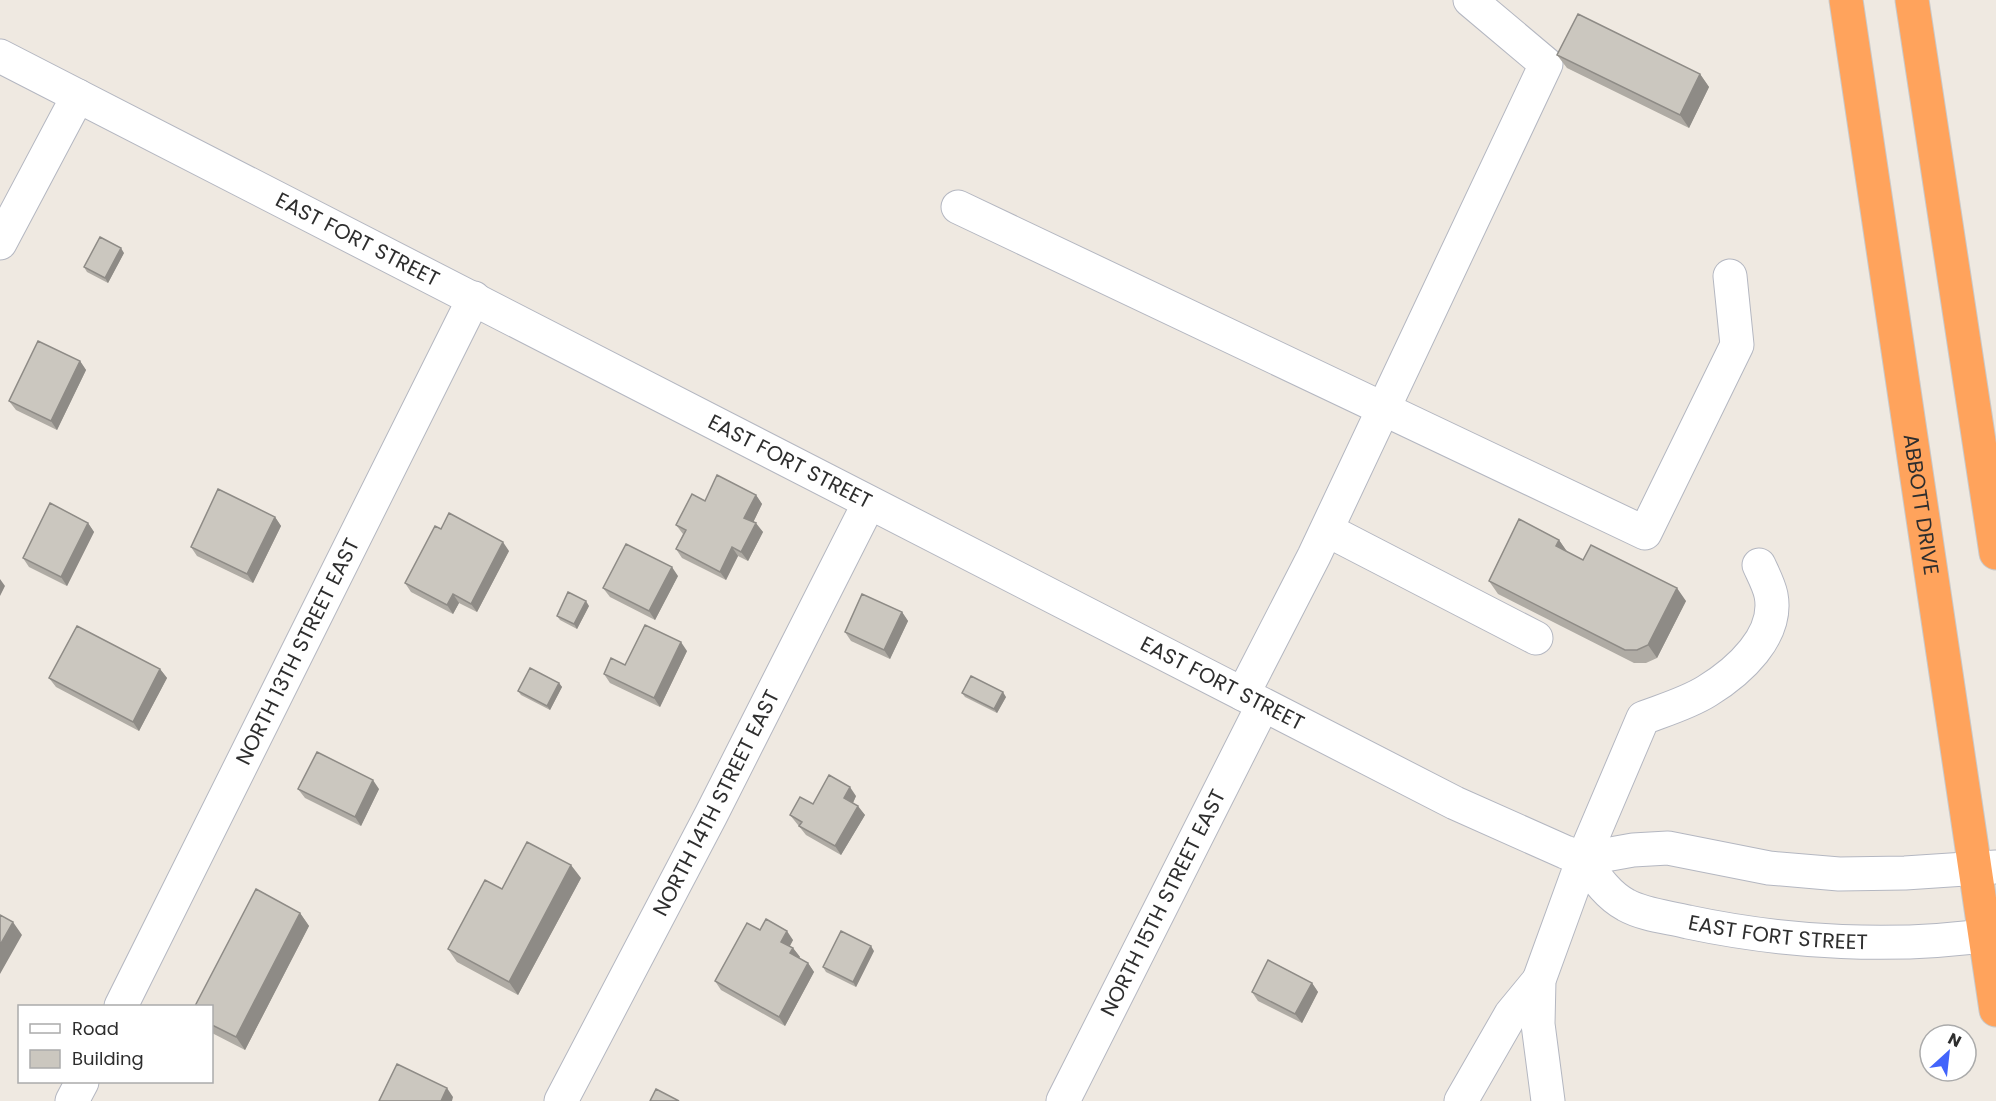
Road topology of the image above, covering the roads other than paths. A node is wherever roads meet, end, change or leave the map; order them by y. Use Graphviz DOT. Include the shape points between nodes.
graph roads {
  1 [pos="1470,0"];
  2 [pos="1846,0"];
  3 [pos="1912,0"];
  4 [pos="0,56"];
  5 [pos="78,96"];
  6 [pos="958,207"];
  7 [pos="0,243"];
  8 [pos="1730,276"];
  9 [pos="474,298"];
  10 [pos="1383,409"];
  11 [pos="868,503"];
  12 [pos="1327,530"];
  13 [pos="1996,553"];
  14 [pos="1759,565"];
  15 [pos="1536,638"];
  16 [pos="1253,700"];
  17 [pos="1583,859"];
  18 [pos="1985,868"];
  19 [pos="1990,935"];
  20 [pos="1539,980"];
  21 [pos="121,1005"];
  22 [pos="1996,1010"];
  23 [pos="81,1083"];
  24 [pos="1468,1096"];
  25 [pos="1549,1099"];
  26 [pos="72,1101"];
  27 [pos="561,1101"];
  28 [pos="1063,1101"];
  1 -- 10 [label="street, NORTH 15TH STREET EAST" via="1546,64"];
  2 -- 18 [label="highway, ABBOTT DRIVE"];
  3 -- 13 [label="highway"];
  4 -- 5 [label="street, EAST FORT STREET"];
  5 -- 7 [label="street"];
  5 -- 9 [label="street, EAST FORT STREET"];
  6 -- 10 [label="street"];
  8 -- 10 [label="street" via="1737,345 1645,533"];
  9 -- 11 [label="street, EAST FORT STREET"];
  9 -- 21 [label="street, NORTH 13TH STREET EAST"];
  10 -- 12 [label="street, NORTH 15TH STREET EAST"];
  11 -- 16 [label="street, EAST FORT STREET"];
  11 -- 27 [label="street, NORTH 14TH STREET EAST"];
  12 -- 15 [label="street"];
  12 -- 16 [label="street, NORTH 15TH STREET EAST"];
  14 -- 17 [label="street" via="1771,596 1769,623 1757,648 1733,673 1706,692 1643,718"];
  16 -- 17 [label="street, EAST FORT STREET" via="1476,813"];
  16 -- 28 [label="street, NORTH 15TH STREET EAST"];
  17 -- 18 [label="street" via="1668,848 1732,862 1815,873"];
  17 -- 19 [label="street, EAST FORT STREET" via="1610,894 1626,905 1701,925 1837,940 1931,941"];
  17 -- 20 [label="street"];
  18 -- 19 [label="highway, ABBOTT DRIVE"];
  19 -- 22 [label="highway, ABBOTT DRIVE"];
  20 -- 24 [label="street" via="1511,1014"];
  20 -- 25 [label="street" via="1539,1032"];
  23 -- 26 [label="street"];
}
